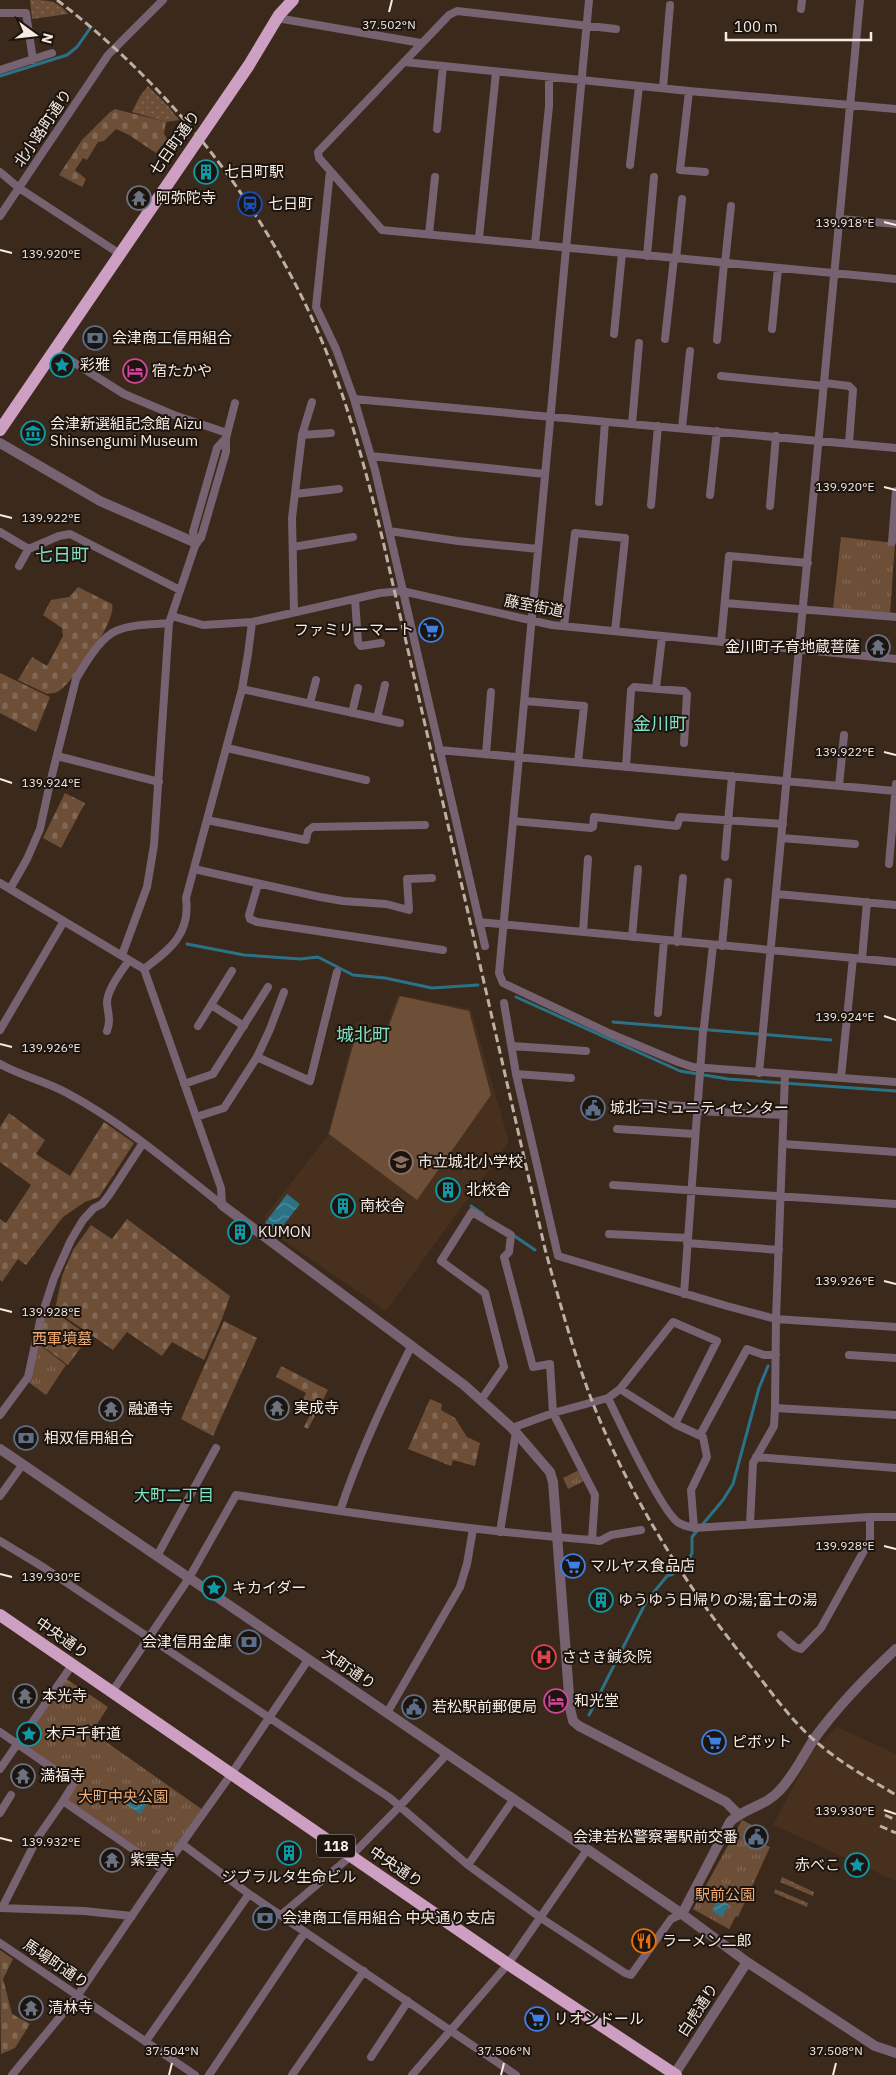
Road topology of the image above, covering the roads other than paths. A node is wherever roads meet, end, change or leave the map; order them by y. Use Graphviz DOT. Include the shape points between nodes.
graph roads {
  1 [pos="162,0"];
  2 [pos="589,0"];
  3 [pos="802,0"];
  4 [pos="860,0"];
  5 [pos="670,5"];
  6 [pos="284,7"];
  7 [pos="802,9"];
  8 [pos="0,14"];
  9 [pos="587,26"];
  10 [pos="616,29"];
  11 [pos="422,43"];
  12 [pos="52,53"];
  13 [pos="33,60"];
  14 [pos="404,62"];
  15 [pos="443,66"];
  16 [pos="0,70"];
  17 [pos="496,72"];
  18 [pos="549,77"];
  19 [pos="581,80"];
  20 [pos="639,86"];
  21 [pos="663,88"];
  22 [pos="689,91"];
  23 [pos="850,105"];
  24 [pos="896,109"];
  25 [pos="437,129"];
  26 [pos="630,165"];
  27 [pos="330,171"];
  28 [pos="0,172"];
  29 [pos="705,172"];
  30 [pos="435,177"];
  31 [pos="654,177"];
  32 [pos="19,188"];
  33 [pos="682,199"];
  34 [pos="732,206"];
  35 [pos="0,216"];
  36 [pos="840,219"];
  37 [pos="896,224"];
  38 [pos="429,234"];
  39 [pos="479,238"];
  40 [pos="535,244"];
  41 [pos="566,247"];
  42 [pos="622,253"];
  43 [pos="120,254"];
  44 [pos="647,256"];
  45 [pos="675,258"];
  46 [pos="725,263"];
  47 [pos="778,268"];
  48 [pos="835,273"];
  49 [pos="896,279"];
  50 [pos="772,329"];
  51 [pos="614,334"];
  52 [pos="666,340"];
  53 [pos="717,340"];
  54 [pos="639,343"];
  55 [pos="54,350"];
  56 [pos="690,350"];
  57 [pos="721,376"];
  58 [pos="824,384"];
  59 [pos="354,399"];
  60 [pos="312,402"];
  61 [pos="235,403"];
  62 [pos="550,417"];
  63 [pos="605,422"];
  64 [pos="632,424"];
  65 [pos="658,426"];
  66 [pos="682,428"];
  67 [pos="0,430"];
  68 [pos="717,431"];
  69 [pos="331,433"];
  70 [pos="227,435"];
  71 [pos="302,435"];
  72 [pos="776,436"];
  73 [pos="819,441"];
  74 [pos="0,443"];
  75 [pos="849,443"];
  76 [pos="896,448"];
  77 [pos="371,456"];
  78 [pos="545,474"];
  79 [pos="339,488"];
  80 [pos="896,491"];
  81 [pos="295,494"];
  82 [pos="710,495"];
  83 [pos="599,502"];
  84 [pos="651,505"];
  85 [pos="770,506"];
  86 [pos="389,531"];
  87 [pos="0,532"];
  88 [pos="354,538"];
  89 [pos="892,542"];
  90 [pos="196,543"];
  91 [pos="293,547"];
  92 [pos="29,548"];
  93 [pos="538,549"];
  94 [pos="808,563"];
  95 [pos="20,566"];
  96 [pos="180,590"];
  97 [pos="402,591"];
  98 [pos="355,599"];
  99 [pos="725,602"];
  100 [pos="804,608"];
  101 [pos="294,612"];
  102 [pos="896,617"];
  103 [pos="170,620"];
  104 [pos="532,621"];
  105 [pos="252,622"];
  106 [pos="564,626"];
  107 [pos="615,631"];
  108 [pos="662,637"];
  109 [pos="721,642"];
  110 [pos="381,643"];
  111 [pos="800,650"];
  112 [pos="896,659"];
  113 [pos="316,680"];
  114 [pos="385,685"];
  115 [pos="358,688"];
  116 [pos="656,688"];
  117 [pos="242,689"];
  118 [pos="491,692"];
  119 [pos="524,701"];
  120 [pos="310,703"];
  121 [pos="352,713"];
  122 [pos="377,718"];
  123 [pos="400,723"];
  124 [pos="844,735"];
  125 [pos="684,743"];
  126 [pos="227,748"];
  127 [pos="440,750"];
  128 [pos="486,754"];
  129 [pos="57,756"];
  130 [pos="519,757"];
  131 [pos="578,762"];
  132 [pos="626,767"];
  133 [pos="732,776"];
  134 [pos="366,780"];
  135 [pos="787,781"];
  136 [pos="159,782"];
  137 [pos="896,784"];
  138 [pos="839,786"];
  139 [pos="896,791"];
  140 [pos="728,819"];
  141 [pos="207,820"];
  142 [pos="513,821"];
  143 [pos="783,824"];
  144 [pos="425,825"];
  145 [pos="782,838"];
  146 [pos="856,844"];
  147 [pos="725,857"];
  148 [pos="588,859"];
  149 [pos="889,864"];
  150 [pos="194,869"];
  151 [pos="638,869"];
  152 [pos="432,878"];
  153 [pos="683,878"];
  154 [pos="728,882"];
  155 [pos="0,883"];
  156 [pos="258,884"];
  157 [pos="10,889"];
  158 [pos="777,894"];
  159 [pos="867,902"];
  160 [pos="896,904"];
  161 [pos="64,921"];
  162 [pos="479,922"];
  163 [pos="504,924"];
  164 [pos="583,932"];
  165 [pos="632,937"];
  166 [pos="664,940"];
  167 [pos="677,942"];
  168 [pos="713,945"];
  169 [pos="485,946"];
  170 [pos="722,946"];
  171 [pos="443,950"];
  172 [pos="772,951"];
  173 [pos="125,957"];
  174 [pos="853,958"];
  175 [pos="862,959"];
  176 [pos="896,962"];
  177 [pos="144,969"];
  178 [pos="232,971"];
  179 [pos="337,972"];
  180 [pos="268,987"];
  181 [pos="284,992"];
  182 [pos="504,1003"];
  183 [pos="211,1005"];
  184 [pos="658,1013"];
  185 [pos="198,1026"];
  186 [pos="244,1026"];
  187 [pos="0,1030"];
  188 [pos="108,1031"];
  189 [pos="512,1046"];
  190 [pos="586,1051"];
  191 [pos="257,1056"];
  192 [pos="0,1064"];
  193 [pos="700,1072"];
  194 [pos="759,1073"];
  195 [pos="516,1074"];
  196 [pos="785,1077"];
  197 [pos="841,1077"];
  198 [pos="571,1078"];
  199 [pos="896,1082"];
  200 [pos="184,1084"];
  201 [pos="641,1102"];
  202 [pos="697,1109"];
  203 [pos="783,1115"];
  204 [pos="196,1117"];
  205 [pos="617,1129"];
  206 [pos="695,1134"];
  207 [pos="143,1142"];
  208 [pos="784,1144"];
  209 [pos="896,1152"];
  210 [pos="613,1185"];
  211 [pos="691,1191"];
  212 [pos="780,1196"];
  213 [pos="896,1204"];
  214 [pos="222,1205"];
  215 [pos="608,1234"];
  216 [pos="688,1241"];
  217 [pos="779,1250"];
  218 [pos="684,1294"];
  219 [pos="776,1319"];
  220 [pos="896,1328"];
  221 [pos="412,1345"];
  222 [pos="849,1354"];
  223 [pos="776,1355"];
  224 [pos="896,1358"];
  225 [pos="620,1388"];
  226 [pos="608,1398"];
  227 [pos="481,1400"];
  228 [pos="775,1408"];
  229 [pos="553,1413"];
  230 [pos="0,1415"];
  231 [pos="896,1415"];
  232 [pos="675,1424"];
  233 [pos="514,1430"];
  234 [pos="700,1436"];
  235 [pos="0,1448"];
  236 [pos="216,1448"];
  237 [pos="756,1457"];
  238 [pos="23,1464"];
  239 [pos="896,1468"];
  240 [pos="0,1496"];
  241 [pos="340,1511"];
  242 [pos="870,1517"];
  243 [pos="896,1517"];
  244 [pos="750,1524"];
  245 [pos="694,1528"];
  246 [pos="473,1529"];
  247 [pos="642,1530"];
  248 [pos="500,1532"];
  249 [pos="558,1536"];
  250 [pos="0,1540"];
  251 [pos="592,1540"];
  252 [pos="156,1556"];
  253 [pos="189,1578"];
  254 [pos="0,1615"];
  255 [pos="781,1635"];
  256 [pos="148,1638"];
  257 [pos="896,1649"];
  258 [pos="308,1660"];
  259 [pos="72,1665"];
  260 [pos="112,1692"];
  261 [pos="387,1713"];
  262 [pos="270,1718"];
  263 [pos="0,1732"];
  264 [pos="18,1744"];
  265 [pos="446,1754"];
  266 [pos="0,1769"];
  267 [pos="232,1773"];
  268 [pos="11,1795"];
  269 [pos="513,1800"];
  270 [pos="63,1801"];
  271 [pos="400,1806"];
  272 [pos="1,1810"];
  273 [pos="738,1814"];
  274 [pos="182,1844"];
  275 [pos="587,1850"];
  276 [pos="351,1856"];
  277 [pos="468,1865"];
  278 [pos="163,1870"];
  279 [pos="249,1894"];
  280 [pos="1,1908"];
  281 [pos="682,1914"];
  282 [pos="281,1915"];
  283 [pos="132,1916"];
  284 [pos="541,1918"];
  285 [pos="305,1932"];
  286 [pos="0,1943"];
  287 [pos="747,1962"];
  288 [pos="508,1964"];
  289 [pos="364,1971"];
  290 [pos="78,1996"];
  291 [pos="408,2001"];
  292 [pos="450,2029"];
  293 [pos="146,2041"];
  294 [pos="896,2053"];
  295 [pos="371,2057"];
  296 [pos="12,2075"];
  297 [pos="195,2075"];
  298 [pos="209,2075"];
  299 [pos="292,2075"];
  300 [pos="412,2075"];
  301 [pos="516,2075"];
  302 [pos="675,2075"];
  1 -- 32 [label="street, 北小路町通り" via="108,54"];
  2 -- 9 [label="street"];
  3 -- 7 [label="street"];
  4 -- 23 [label="street"];
  5 -- 21 [label="street"];
  6 -- 11 [label="street"];
  6 -- 43 [label="highway, 七日町通り" via="253,59"];
  8 -- 13 [label="street" via="26,13"];
  9 -- 10 [label="street"];
  9 -- 11 [label="street" via="457,12 448,15"];
  9 -- 19 [label="street"];
  11 -- 14 [label="street"];
  12 -- 13 [label="street"];
  13 -- 16 [label="street"];
  14 -- 15 [label="street"];
  14 -- 27 [label="street" via="318,152"];
  15 -- 17 [label="street"];
  15 -- 25 [label="street"];
  17 -- 18 [label="street"];
  17 -- 39 [label="street"];
  18 -- 19 [label="street"];
  18 -- 40 [label="street"];
  19 -- 20 [label="street"];
  19 -- 41 [label="street"];
  20 -- 21 [label="street"];
  20 -- 26 [label="street"];
  21 -- 22 [label="street"];
  22 -- 23 [label="street"];
  22 -- 29 [label="street" via="680,170"];
  23 -- 24 [label="street"];
  23 -- 36 [label="street"];
  27 -- 38 [label="street" via="382,230"];
  27 -- 59 [label="street" via="316,307"];
  28 -- 32 [label="street"];
  30 -- 38 [label="street"];
  31 -- 44 [label="street"];
  32 -- 35 [label="street, 北小路町通り"];
  32 -- 43 [label="street"];
  33 -- 45 [label="street"];
  34 -- 46 [label="street"];
  36 -- 37 [label="street"];
  36 -- 48 [label="street"];
  38 -- 39 [label="street"];
  39 -- 40 [label="street"];
  40 -- 41 [label="street"];
  41 -- 42 [label="street"];
  41 -- 62 [label="street"];
  42 -- 44 [label="street"];
  42 -- 51 [label="street"];
  43 -- 55 [label="highway, 七日町通り"];
  44 -- 45 [label="street"];
  45 -- 46 [label="street"];
  45 -- 52 [label="street"];
  46 -- 47 [label="street"];
  46 -- 53 [label="street"];
  47 -- 48 [label="street"];
  47 -- 50 [label="street"];
  48 -- 49 [label="street"];
  48 -- 58 [label="street"];
  54 -- 64 [label="street"];
  55 -- 67 [label="highway, 七日町通り"];
  55 -- 70 [label="street" via="124,394"];
  56 -- 66 [label="street"];
  57 -- 58 [label="street"];
  58 -- 73 [label="street"];
  58 -- 75 [label="street" via="849,386 853,390"];
  59 -- 62 [label="street"];
  59 -- 77 [label="street"];
  60 -- 71 [label="street"];
  61 -- 70 [label="street"];
  62 -- 63 [label="street"];
  62 -- 78 [label="street"];
  63 -- 64 [label="street"];
  63 -- 83 [label="street"];
  64 -- 65 [label="street"];
  65 -- 66 [label="street"];
  65 -- 84 [label="street"];
  66 -- 68 [label="street"];
  68 -- 72 [label="street"];
  68 -- 82 [label="street"];
  69 -- 71 [label="street"];
  70 -- 90 [label="street" via="217,448 193,532"];
  71 -- 81 [label="street"];
  72 -- 73 [label="street"];
  72 -- 85 [label="street"];
  73 -- 75 [label="street"];
  73 -- 94 [label="street"];
  74 -- 90 [label="street" via="100,501"];
  75 -- 76 [label="street"];
  77 -- 78 [label="street"];
  77 -- 86 [label="street"];
  78 -- 93 [label="street"];
  79 -- 81 [label="street"];
  80 -- 89 [label="street"];
  81 -- 91 [label="street"];
  86 -- 93 [label="street"];
  86 -- 97 [label="street"];
  87 -- 92 [label="street"];
  88 -- 91 [label="street"];
  90 -- 96 [label="street"];
  91 -- 101 [label="street"];
  92 -- 95 [label="street"];
  92 -- 96 [label="street" via="70,534"];
  93 -- 104 [label="street"];
  94 -- 99 [label="street" via="729,556"];
  94 -- 100 [label="street"];
  96 -- 103 [label="street"];
  97 -- 98 [label="street, 藤室街道"];
  97 -- 104 [label="street, 藤室街道"];
  97 -- 127 [label="street"];
  98 -- 101 [label="street, 藤室街道"];
  98 -- 110 [label="street" via="358,642 361,646"];
  99 -- 100 [label="street"];
  99 -- 109 [label="street"];
  100 -- 102 [label="street"];
  100 -- 111 [label="street"];
  101 -- 105 [label="street, 藤室街道"];
  103 -- 105 [label="street, 藤室街道" via="203,625"];
  103 -- 129 [label="street" via="112,633 102,642 76,679"];
  103 -- 136 [label="street"];
  104 -- 106 [label="street, 藤室街道"];
  104 -- 119 [label="street"];
  105 -- 117 [label="street"];
  106 -- 107 [label="street, 藤室街道"];
  106 -- 107 [label="street" via="574,533 624,538"];
  107 -- 108 [label="street, 藤室街道"];
  108 -- 109 [label="street, 藤室街道"];
  108 -- 116 [label="street"];
  109 -- 111 [label="street, 藤室街道"];
  111 -- 112 [label="street, 藤室街道"];
  111 -- 135 [label="street"];
  113 -- 120 [label="street"];
  114 -- 122 [label="street"];
  115 -- 121 [label="street"];
  116 -- 125 [label="street" via="688,694"];
  116 -- 132 [label="street" via="631,690"];
  117 -- 120 [label="street"];
  117 -- 126 [label="street"];
  118 -- 128 [label="street"];
  119 -- 130 [label="street"];
  119 -- 131 [label="street" via="584,706"];
  120 -- 121 [label="street"];
  121 -- 122 [label="street"];
  122 -- 123 [label="street"];
  124 -- 138 [label="street"];
  126 -- 134 [label="street"];
  126 -- 141 [label="street"];
  127 -- 128 [label="street"];
  127 -- 162 [label="street"];
  128 -- 130 [label="street"];
  129 -- 136 [label="street"];
  129 -- 157 [label="street" via="40,829"];
  130 -- 131 [label="street"];
  130 -- 142 [label="street"];
  131 -- 132 [label="street"];
  132 -- 133 [label="street"];
  133 -- 135 [label="street"];
  133 -- 140 [label="street"];
  135 -- 138 [label="street"];
  135 -- 143 [label="street"];
  136 -- 173 [label="street" via="147,887"];
  137 -- 139 [label="street"];
  138 -- 139 [label="street"];
  139 -- 149 [label="street"];
  140 -- 142 [label="street" via="680,817 677,826 594,817 591,828"];
  140 -- 143 [label="street"];
  140 -- 147 [label="street"];
  141 -- 144 [label="street" via="306,840 308,831 314,828"];
  141 -- 150 [label="street"];
  142 -- 163 [label="street"];
  143 -- 145 [label="street"];
  145 -- 146 [label="street"];
  145 -- 158 [label="street"];
  148 -- 164 [label="street"];
  150 -- 156 [label="street"];
  150 -- 177 [label="street" via="181,936"];
  151 -- 165 [label="street"];
  152 -- 156 [label="street" via="407,879 409,910"];
  153 -- 167 [label="street"];
  154 -- 170 [label="street"];
  155 -- 157 [label="street"];
  156 -- 171 [label="street" via="250,915 250,919 257,922"];
  157 -- 161 [label="street"];
  158 -- 159 [label="street"];
  158 -- 172 [label="street"];
  159 -- 160 [label="street"];
  159 -- 175 [label="street"];
  161 -- 173 [label="street"];
  161 -- 187 [label="street"];
  162 -- 163 [label="street"];
  162 -- 169 [label="street"];
  163 -- 164 [label="street"];
  163 -- 193 [label="street" via="499,973 503,983"];
  164 -- 165 [label="street"];
  165 -- 166 [label="street"];
  166 -- 167 [label="street"];
  166 -- 184 [label="street"];
  167 -- 168 [label="street"];
  168 -- 170 [label="street"];
  168 -- 193 [label="street"];
  170 -- 172 [label="street"];
  172 -- 174 [label="street"];
  172 -- 194 [label="street"];
  173 -- 177 [label="street"];
  173 -- 188 [label="street" via="107,1002"];
  174 -- 175 [label="street"];
  174 -- 197 [label="street"];
  175 -- 176 [label="street"];
  177 -- 200 [label="street"];
  178 -- 183 [label="street"];
  179 -- 191 [label="street" via="310,1081"];
  180 -- 186 [label="street"];
  181 -- 191 [label="street"];
  182 -- 189 [label="street"];
  183 -- 185 [label="street"];
  183 -- 186 [label="street"];
  186 -- 200 [label="street" via="213,1074"];
  189 -- 190 [label="street"];
  189 -- 195 [label="street"];
  191 -- 204 [label="street" via="224,1108"];
  192 -- 207 [label="street" via="67,1093"];
  193 -- 194 [label="street"];
  193 -- 202 [label="street"];
  194 -- 196 [label="street"];
  195 -- 198 [label="street"];
  195 -- 218 [label="street" via="558,1256"];
  196 -- 197 [label="street"];
  196 -- 203 [label="street"];
  197 -- 199 [label="street"];
  200 -- 204 [label="street"];
  201 -- 202 [label="street"];
  202 -- 203 [label="street"];
  202 -- 206 [label="street"];
  203 -- 208 [label="street"];
  204 -- 214 [label="street" via="221,1188"];
  205 -- 206 [label="street"];
  206 -- 211 [label="street"];
  207 -- 214 [label="street"];
  207 -- 230 [label="street" via="109,1195 94,1208 71,1240 40,1321 28,1377"];
  208 -- 209 [label="street"];
  208 -- 212 [label="street"];
  210 -- 211 [label="street"];
  211 -- 212 [label="street"];
  211 -- 216 [label="street"];
  212 -- 213 [label="street"];
  212 -- 217 [label="street"];
  214 -- 221 [label="street"];
  215 -- 216 [label="street"];
  216 -- 217 [label="street"];
  216 -- 218 [label="street"];
  217 -- 219 [label="street"];
  218 -- 219 [label="street"];
  219 -- 220 [label="street"];
  219 -- 223 [label="street"];
  221 -- 227 [label="street"];
  221 -- 241 [label="street" via="371,1428"];
  222 -- 224 [label="street"];
  223 -- 228 [label="street"];
  223 -- 234 [label="street" via="747,1349"];
  225 -- 226 [label="street"];
  225 -- 232 [label="street"];
  225 -- 232 [label="street" via="673,1322 717,1341"];
  226 -- 229 [label="street"];
  226 -- 245 [label="street" via="671,1515 679,1523"];
  227 -- 229 [label="street" via="504,1367 485,1293 441,1262 472,1212 511,1235 509,1252 504,1256 533,1367 550,1364"];
  227 -- 233 [label="street"];
  228 -- 231 [label="street"];
  228 -- 237 [label="street" via="772,1430"];
  229 -- 233 [label="street"];
  229 -- 251 [label="street" via="595,1495"];
  232 -- 234 [label="street"];
  233 -- 248 [label="street"];
  233 -- 249 [label="street" via="550,1472"];
  234 -- 245 [label="street" via="707,1457 692,1490"];
  235 -- 238 [label="street, 大町通り"];
  236 -- 252 [label="street"];
  237 -- 239 [label="street"];
  237 -- 244 [label="street"];
  238 -- 240 [label="street"];
  238 -- 252 [label="street, 大町通り"];
  241 -- 246 [label="street"];
  241 -- 253 [label="street" via="236,1495"];
  242 -- 243 [label="street"];
  242 -- 244 [label="street"];
  242 -- 255 [label="street" via="870,1540 821,1628 801,1649"];
  244 -- 245 [label="street"];
  246 -- 248 [label="street"];
  246 -- 261 [label="street" via="460,1587"];
  247 -- 251 [label="street" via="611,1535 600,1541"];
  248 -- 249 [label="street"];
  249 -- 251 [label="street"];
  249 -- 273 [label="street" via="570,1708 574,1721 726,1802"];
  250 -- 256 [label="street"];
  252 -- 253 [label="street, 大町通り"];
  253 -- 256 [label="street"];
  253 -- 258 [label="street, 大町通り"];
  254 -- 259 [label="highway, 中央通り / 118"];
  256 -- 260 [label="street"];
  256 -- 262 [label="street"];
  257 -- 273 [label="street" via="849,1694 778,1792 759,1807"];
  258 -- 261 [label="street, 大町通り"];
  258 -- 262 [label="street"];
  259 -- 260 [label="highway, 中央通り / 118"];
  259 -- 264 [label="street"];
  260 -- 267 [label="highway, 中央通り / 118"];
  261 -- 265 [label="street, 大町通り"];
  262 -- 267 [label="street"];
  262 -- 271 [label="street"];
  263 -- 264 [label="street"];
  264 -- 266 [label="street"];
  264 -- 270 [label="street" via="74,1783"];
  265 -- 269 [label="street, 大町通り"];
  265 -- 271 [label="street"];
  267 -- 274 [label="street"];
  267 -- 276 [label="highway, 中央通り / 118"];
  268 -- 272 [label="street"];
  269 -- 275 [label="street, 大町通り"];
  269 -- 277 [label="street"];
  270 -- 278 [label="street"];
  270 -- 280 [label="street" via="38,1837"];
  271 -- 276 [label="street"];
  271 -- 277 [label="street"];
  273 -- 281 [label="street" via="727,1828"];
  274 -- 278 [label="street"];
  274 -- 279 [label="street"];
  275 -- 281 [label="street, 大町通り"];
  275 -- 284 [label="street"];
  276 -- 282 [label="street"];
  276 -- 288 [label="highway, 中央通り / 118"];
  277 -- 284 [label="street"];
  278 -- 283 [label="street"];
  279 -- 282 [label="street"];
  279 -- 293 [label="street"];
  280 -- 283 [label="street"];
  281 -- 284 [label="street" via="671,1919 631,1974"];
  281 -- 287 [label="street, 大町通り"];
  282 -- 285 [label="street"];
  283 -- 290 [label="street"];
  284 -- 288 [label="street"];
  285 -- 289 [label="street"];
  285 -- 298 [label="street"];
  286 -- 290 [label="street, 馬場町通り"];
  287 -- 294 [label="street, 大町通り" via="875,2046"];
  287 -- 302 [label="street, 白虎通り"];
  288 -- 292 [label="street"];
  288 -- 302 [label="highway, 中央通り / 118"];
  289 -- 291 [label="street"];
  289 -- 299 [label="street"];
  290 -- 293 [label="street, 馬場町通り"];
  290 -- 296 [label="street"];
  291 -- 292 [label="street"];
  291 -- 295 [label="street"];
  292 -- 300 [label="street"];
  292 -- 301 [label="street"];
  293 -- 297 [label="street, 馬場町通り"];
}
